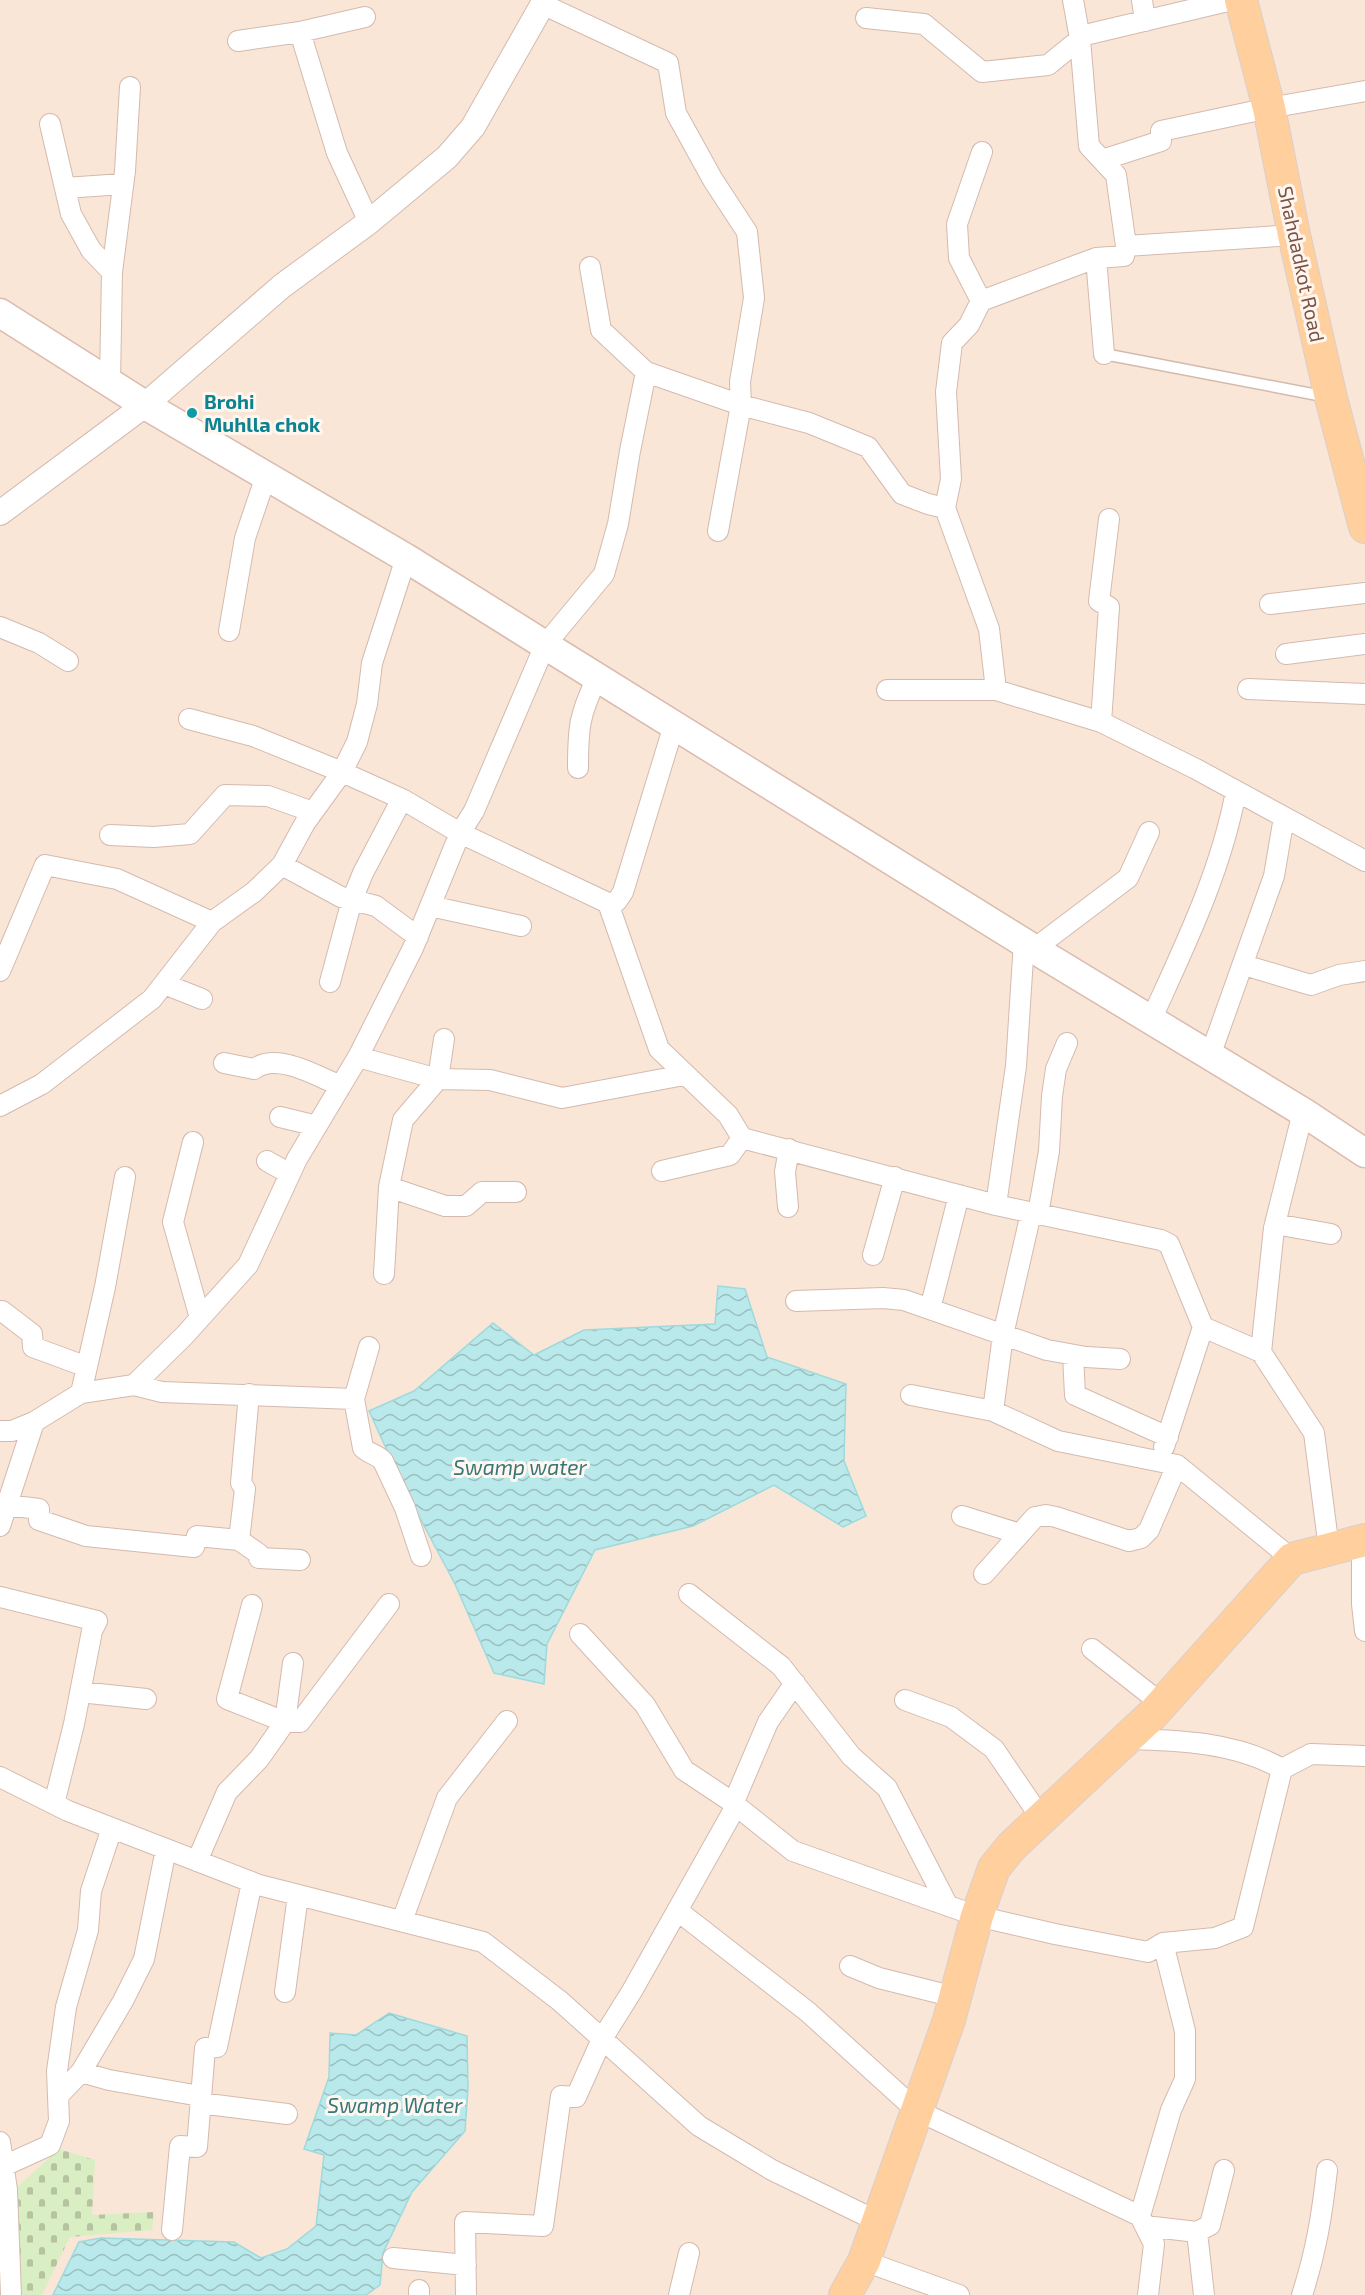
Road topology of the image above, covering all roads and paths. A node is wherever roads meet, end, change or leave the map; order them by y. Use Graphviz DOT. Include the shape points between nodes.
graph roads {
  1 [pos="1073,0"];
  2 [pos="1142,0"];
  3 [pos="1232,0"];
  4 [pos="1241,0"];
  5 [pos="543,2"];
  6 [pos="365,17"];
  7 [pos="866,18"];
  8 [pos="1145,21"];
  9 [pos="300,32"];
  10 [pos="1080,39"];
  11 [pos="238,41"];
  12 [pos="130,87"];
  13 [pos="1365,92"];
  14 [pos="1269,108"];
  15 [pos="50,124"];
  16 [pos="982,152"];
  17 [pos="1102,160"];
  18 [pos="129,175"];
  19 [pos="65,188"];
  20 [pos="369,222"];
  21 [pos="1294,235"];
  22 [pos="1126,246"];
  23 [pos="1096,258"];
  24 [pos="590,267"];
  25 [pos="112,272"];
  26 [pos="981,301"];
  27 [pos="0,313"];
  28 [pos="1104,354"];
  29 [pos="646,372"];
  30 [pos="110,381"];
  31 [pos="1331,398"];
  32 [pos="145,405"];
  33 [pos="741,405"];
  34 [pos="266,476"];
  35 [pos="945,508"];
  36 [pos="0,513"];
  37 [pos="1109,519"];
  38 [pos="1365,527"];
  39 [pos="718,531"];
  40 [pos="406,558"];
  41 [pos="1365,593"];
  42 [pos="1270,604"];
  43 [pos="0,627"];
  44 [pos="229,631"];
  45 [pos="1365,644"];
  46 [pos="545,645"];
  47 [pos="1286,654"];
  48 [pos="68,661"];
  49 [pos="597,678"];
  50 [pos="1248,689"];
  51 [pos="887,690"];
  52 [pos="996,690"];
  53 [pos="1365,694"];
  54 [pos="189,719"];
  55 [pos="1101,722"];
  56 [pos="674,725"];
  57 [pos="578,768"];
  58 [pos="342,772"];
  59 [pos="1236,791"];
  60 [pos="402,799"];
  61 [pos="313,812"];
  62 [pos="1284,818"];
  63 [pos="1149,832"];
  64 [pos="460,833"];
  65 [pos="110,835"];
  66 [pos="1365,861"];
  67 [pos="282,865"];
  68 [pos="352,900"];
  69 [pos="608,903"];
  70 [pos="430,906"];
  71 [pos="212,922"];
  72 [pos="520,926"];
  73 [pos="418,937"];
  74 [pos="1029,946"];
  75 [pos="1244,966"];
  76 [pos="0,971"];
  77 [pos="1365,971"];
  78 [pos="330,982"];
  79 [pos="164,984"];
  80 [pos="202,999"];
  81 [pos="1151,1020"];
  82 [pos="444,1039"];
  83 [pos="1067,1043"];
  84 [pos="1210,1056"];
  85 [pos="358,1057"];
  86 [pos="224,1063"];
  87 [pos="684,1076"];
  88 [pos="438,1079"];
  89 [pos="341,1086"];
  90 [pos="4,1101"];
  91 [pos="1303,1112"];
  92 [pos="280,1117"];
  93 [pos="317,1126"];
  94 [pos="742,1138"];
  95 [pos="193,1142"];
  96 [pos="789,1149"];
  97 [pos="1365,1152"];
  98 [pos="267,1161"];
  99 [pos="662,1171"];
  100 [pos="290,1174"];
  101 [pos="125,1177"];
  102 [pos="895,1177"];
  103 [pos="389,1187"];
  104 [pos="516,1192"];
  105 [pos="959,1195"];
  106 [pos="996,1205"];
  107 [pos="788,1207"];
  108 [pos="1035,1213"];
  109 [pos="1275,1224"];
  110 [pos="1331,1234"];
  111 [pos="873,1255"];
  112 [pos="384,1274"];
  113 [pos="796,1301"];
  114 [pos="930,1309"];
  115 [pos="2,1311"];
  116 [pos="200,1318"];
  117 [pos="1203,1327"];
  118 [pos="1003,1335"];
  119 [pos="369,1347"];
  120 [pos="1261,1353"];
  121 [pos="1073,1355"];
  122 [pos="1120,1359"];
  123 [pos="87,1367"];
  124 [pos="134,1385"];
  125 [pos="81,1393"];
  126 [pos="249,1394"];
  127 [pos="911,1395"];
  128 [pos="354,1399"];
  129 [pos="993,1411"];
  130 [pos="34,1422"];
  131 [pos="0,1431"];
  132 [pos="1168,1437"];
  133 [pos="1168,1463"];
  134 [pos="7,1505"];
  135 [pos="962,1516"];
  136 [pos="0,1526"];
  137 [pos="1020,1534"];
  138 [pos="239,1540"];
  139 [pos="1364,1541"];
  140 [pos="1329,1549"];
  141 [pos="422,1556"];
  142 [pos="1292,1559"];
  143 [pos="300,1560"];
  144 [pos="984,1574"];
  145 [pos="689,1594"];
  146 [pos="0,1596"];
  147 [pos="389,1604"];
  148 [pos="252,1605"];
  149 [pos="1365,1631"];
  150 [pos="580,1634"];
  151 [pos="1092,1649"];
  152 [pos="293,1663"];
  153 [pos="795,1683"];
  154 [pos="80,1692"];
  155 [pos="146,1699"];
  156 [pos="905,1700"];
  157 [pos="1162,1704"];
  158 [pos="507,1721"];
  159 [pos="285,1722"];
  160 [pos="1125,1739"];
  161 [pos="1365,1756"];
  162 [pos="1282,1769"];
  163 [pos="0,1777"];
  164 [pos="54,1804"];
  165 [pos="735,1805"];
  166 [pos="1041,1818"];
  167 [pos="112,1828"];
  168 [pos="166,1849"];
  169 [pos="197,1861"];
  170 [pos="252,1882"];
  171 [pos="298,1895"];
  172 [pos="948,1906"];
  173 [pos="678,1911"];
  174 [pos="977,1916"];
  175 [pos="402,1921"];
  176 [pos="1162,1942"];
  177 [pos="850,1966"];
  178 [pos="285,1992"];
  179 [pos="955,1997"];
  180 [pos="602,2039"];
  181 [pos="81,2072"];
  182 [pos="58,2096"];
  183 [pos="200,2099"];
  184 [pos="916,2110"];
  185 [pos="287,2114"];
  186 [pos="0,2142"];
  187 [pos="4,2166"];
  188 [pos="1224,2170"];
  189 [pos="1327,2170"];
  190 [pos="1143,2221"];
  191 [pos="877,2222"];
  192 [pos="172,2230"];
  193 [pos="1197,2232"];
  194 [pos="689,2253"];
  195 [pos="393,2258"];
  196 [pos="864,2261"];
  197 [pos="466,2265"];
  198 [pos="11,2295"];
  199 [pos="466,2295"];
  200 [pos="679,2295"];
  201 [pos="845,2295"];
  202 [pos="958,2295"];
  203 [pos="1148,2295"];
  204 [pos="1204,2295"];
  205 [pos="1302,2295"];
  1 -- 10 [label="street"];
  2 -- 8 [label="street"];
  3 -- 8 [label="street"];
  4 -- 14 [label="main road, Shahdadkot Road"];
  5 -- 20 [label="street" via="473,127 447,156"];
  5 -- 33 [label="street" via="668,63 676,113 747,232 754,298 740,382"];
  6 -- 9 [label="street"];
  7 -- 10 [label="street" via="924,24 982,72 1048,65"];
  8 -- 10 [label="street"];
  9 -- 11 [label="street"];
  9 -- 20 [label="street" via="337,153"];
  10 -- 17 [label="street" via="1089,146"];
  12 -- 18 [label="street"];
  13 -- 14 [label="street"];
  14 -- 17 [label="street" via="1161,131 1161,141"];
  14 -- 21 [label="main road, Shahdadkot Road"];
  15 -- 19 [label="street"];
  16 -- 26 [label="street" via="957,224 959,258"];
  17 -- 22 [label="street" via="1116,175"];
  18 -- 19 [label="street"];
  18 -- 25 [label="street"];
  19 -- 25 [label="street" via="71,214 91,250"];
  20 -- 32 [label="street" via="282,286"];
  21 -- 22 [label="street"];
  21 -- 31 [label="main road, Shahdadkot Road"];
  22 -- 23 [label="street" via="1124,256"];
  23 -- 26 [label="street"];
  23 -- 28 [label="street"];
  24 -- 29 [label="street" via="601,330"];
  25 -- 30 [label="street"];
  26 -- 35 [label="street" via="969,325 952,343 946,392 951,480"];
  27 -- 30 [label="main road"];
  28 -- 31 [label="lane"];
  29 -- 33 [label="street"];
  29 -- 46 [label="street" via="618,524 604,574"];
  30 -- 32 [label="main road"];
  31 -- 38 [label="main road, Shahdadkot Road"];
  32 -- 34 [label="main road"];
  32 -- 36 [label="street"];
  33 -- 35 [label="street" via="809,423 868,447 902,494"];
  33 -- 39 [label="street"];
  34 -- 40 [label="main road"];
  34 -- 44 [label="street" via="245,538"];
  35 -- 52 [label="street" via="989,629"];
  37 -- 55 [label="street" via="1099,601 1109,607"];
  40 -- 46 [label="main road"];
  40 -- 58 [label="street" via="372,663 368,704"];
  41 -- 42 [label="street"];
  43 -- 48 [label="street" via="39,643"];
  45 -- 47 [label="street"];
  46 -- 49 [label="main road"];
  46 -- 64 [label="street" via="474,811"];
  49 -- 56 [label="main road"];
  49 -- 57 [label="street" via="578,728"];
  50 -- 53 [label="street"];
  51 -- 52 [label="street"];
  52 -- 55 [label="street"];
  54 -- 58 [label="street" via="253,736"];
  55 -- 59 [label="street"];
  56 -- 69 [label="street" via="623,892"];
  56 -- 74 [label="main road"];
  58 -- 60 [label="street"];
  58 -- 61 [label="street"];
  59 -- 62 [label="street"];
  59 -- 81 [label="street" via="1219,858"];
  60 -- 64 [label="street"];
  60 -- 68 [label="street"];
  61 -- 65 [label="street" via="268,796 225,795 190,834"];
  61 -- 67 [label="street"];
  62 -- 66 [label="street"];
  62 -- 75 [label="street" via="1274,876"];
  63 -- 74 [label="street" via="1128,878"];
  64 -- 69 [label="street"];
  64 -- 70 [label="street"];
  67 -- 68 [label="street"];
  67 -- 71 [label="street" via="254,892"];
  68 -- 73 [label="street" via="376,906"];
  68 -- 78 [label="street"];
  69 -- 87 [label="street" via="659,1049"];
  70 -- 72 [label="street"];
  70 -- 73 [label="street"];
  71 -- 76 [label="street" via="117,879 45,865"];
  71 -- 79 [label="street"];
  73 -- 85 [label="street"];
  74 -- 81 [label="main road"];
  74 -- 106 [label="street"];
  75 -- 77 [label="street" via="1311,985"];
  75 -- 84 [label="street"];
  79 -- 80 [label="street"];
  79 -- 90 [label="street" via="152,999 42,1084"];
  81 -- 84 [label="main road"];
  82 -- 88 [label="street"];
  83 -- 108 [label="street" via="1056,1069 1049,1151"];
  84 -- 91 [label="main road"];
  85 -- 88 [label="street"];
  85 -- 89 [label="street"];
  86 -- 89 [label="street" via="254,1069 263,1063 281,1062"];
  87 -- 88 [label="street" via="562,1098 490,1080"];
  87 -- 94 [label="street" via="728,1115"];
  88 -- 103 [label="street" via="403,1120"];
  89 -- 93 [label="street"];
  91 -- 97 [label="main road"];
  91 -- 109 [label="street"];
  92 -- 93 [label="street"];
  93 -- 100 [label="street"];
  94 -- 96 [label="street"];
  94 -- 99 [label="street" via="730,1155"];
  95 -- 116 [label="street" via="173,1222"];
  96 -- 102 [label="street"];
  96 -- 107 [label="street" via="785,1172"];
  98 -- 100 [label="street"];
  100 -- 116 [label="street" via="248,1265"];
  101 -- 123 [label="street"];
  102 -- 105 [label="street"];
  102 -- 111 [label="street"];
  103 -- 104 [label="street" via="445,1206 466,1206 482,1192"];
  103 -- 112 [label="street"];
  105 -- 106 [label="street"];
  105 -- 114 [label="street"];
  106 -- 108 [label="street"];
  108 -- 117 [label="street" via="1169,1244"];
  108 -- 118 [label="street"];
  109 -- 110 [label="street"];
  109 -- 120 [label="street"];
  113 -- 114 [label="street" via="883,1298"];
  114 -- 118 [label="street"];
  115 -- 123 [label="street" via="32,1334 33,1347"];
  116 -- 124 [label="street"];
  117 -- 120 [label="street"];
  117 -- 132 [label="street"];
  118 -- 121 [label="street"];
  118 -- 129 [label="street"];
  119 -- 128 [label="street"];
  120 -- 140 [label="street" via="1314,1433"];
  121 -- 122 [label="street"];
  121 -- 132 [label="street" via="1075,1395"];
  123 -- 125 [label="street"];
  124 -- 125 [label="street"];
  124 -- 126 [label="street" via="162,1392"];
  125 -- 130 [label="street"];
  126 -- 128 [label="street"];
  126 -- 138 [label="street"];
  127 -- 129 [label="street"];
  128 -- 141 [label="street" via="363,1448 383,1461"];
  129 -- 133 [label="street" via="1058,1441"];
  130 -- 131 [label="street" via="12,1431"];
  130 -- 134 [label="street"];
  132 -- 133 [label="street"];
  133 -- 137 [label="street" via="1149,1530 1141,1538 1129,1541 1046,1515 1035,1517"];
  133 -- 142 [label="street"];
  134 -- 136 [label="street"];
  134 -- 138 [label="street" via="39,1509 39,1520 86,1536 194,1547 197,1536"];
  135 -- 137 [label="street"];
  137 -- 144 [label="street"];
  138 -- 143 [label="street" via="259,1558"];
  139 -- 140 [label="main road"];
  139 -- 149 [label="street"];
  140 -- 142 [label="main road"];
  142 -- 157 [label="main road"];
  145 -- 153 [label="street" via="781,1666"];
  146 -- 154 [label="street" via="97,1621"];
  147 -- 159 [label="street" via="300,1722"];
  148 -- 159 [label="street" via="227,1699"];
  150 -- 165 [label="street" via="645,1705 684,1770"];
  151 -- 157 [label="street"];
  152 -- 159 [label="street"];
  153 -- 165 [label="street" via="768,1722"];
  153 -- 172 [label="street" via="851,1756 887,1788"];
  154 -- 155 [label="street"];
  154 -- 164 [label="street"];
  156 -- 166 [label="street" via="951,1717 994,1749"];
  157 -- 160 [label="main road"];
  158 -- 175 [label="street" via="447,1798"];
  159 -- 169 [label="street" via="259,1759 227,1792"];
  160 -- 162 [label="street" via="1181,1740 1268,1761"];
  160 -- 166 [label="main road"];
  161 -- 162 [label="street" via="1311,1754"];
  162 -- 176 [label="street" via="1243,1927 1215,1938"];
  163 -- 164 [label="street"];
  164 -- 167 [label="street"];
  165 -- 172 [label="street" via="793,1851"];
  165 -- 173 [label="street"];
  166 -- 174 [label="main road" via="994,1868"];
  167 -- 168 [label="street"];
  167 -- 182 [label="street" via="91,1891 88,1930 66,2007 57,2071"];
  168 -- 169 [label="street"];
  168 -- 181 [label="street" via="144,1959"];
  169 -- 170 [label="street"];
  170 -- 171 [label="street"];
  170 -- 183 [label="street" via="217,2047 205,2048"];
  171 -- 175 [label="street"];
  171 -- 178 [label="street"];
  172 -- 174 [label="street"];
  173 -- 180 [label="street"];
  173 -- 184 [label="street" via="808,2012"];
  174 -- 176 [label="street" via="1148,1952"];
  174 -- 179 [label="main road"];
  175 -- 180 [label="street" via="483,1942"];
  176 -- 190 [label="street" via="1185,2031 1185,2079 1171,2110"];
  177 -- 179 [label="street" via="879,1978"];
  179 -- 184 [label="main road"];
  180 -- 191 [label="street" via="699,2127 772,2170"];
  180 -- 197 [label="street" via="576,2097 561,2096 543,2226 465,2222"];
  181 -- 182 [label="street"];
  181 -- 183 [label="street"];
  182 -- 187 [label="street" via="59,2121 50,2145"];
  183 -- 185 [label="street"];
  183 -- 192 [label="street" via="197,2147 180,2146"];
  184 -- 190 [label="street"];
  184 -- 191 [label="main road"];
  186 -- 187 [label="street"];
  187 -- 198 [label="street"];
  188 -- 193 [label="street" via="1210,2225"];
  189 -- 205 [label="street" via="1317,2244"];
  190 -- 193 [label="street"];
  190 -- 203 [label="street" via="1154,2244"];
  191 -- 196 [label="main road"];
  193 -- 204 [label="street"];
  194 -- 200 [label="street"];
  195 -- 197 [label="street"];
  196 -- 201 [label="main road"];
  196 -- 202 [label="street"];
  197 -- 199 [label="street"];
}
